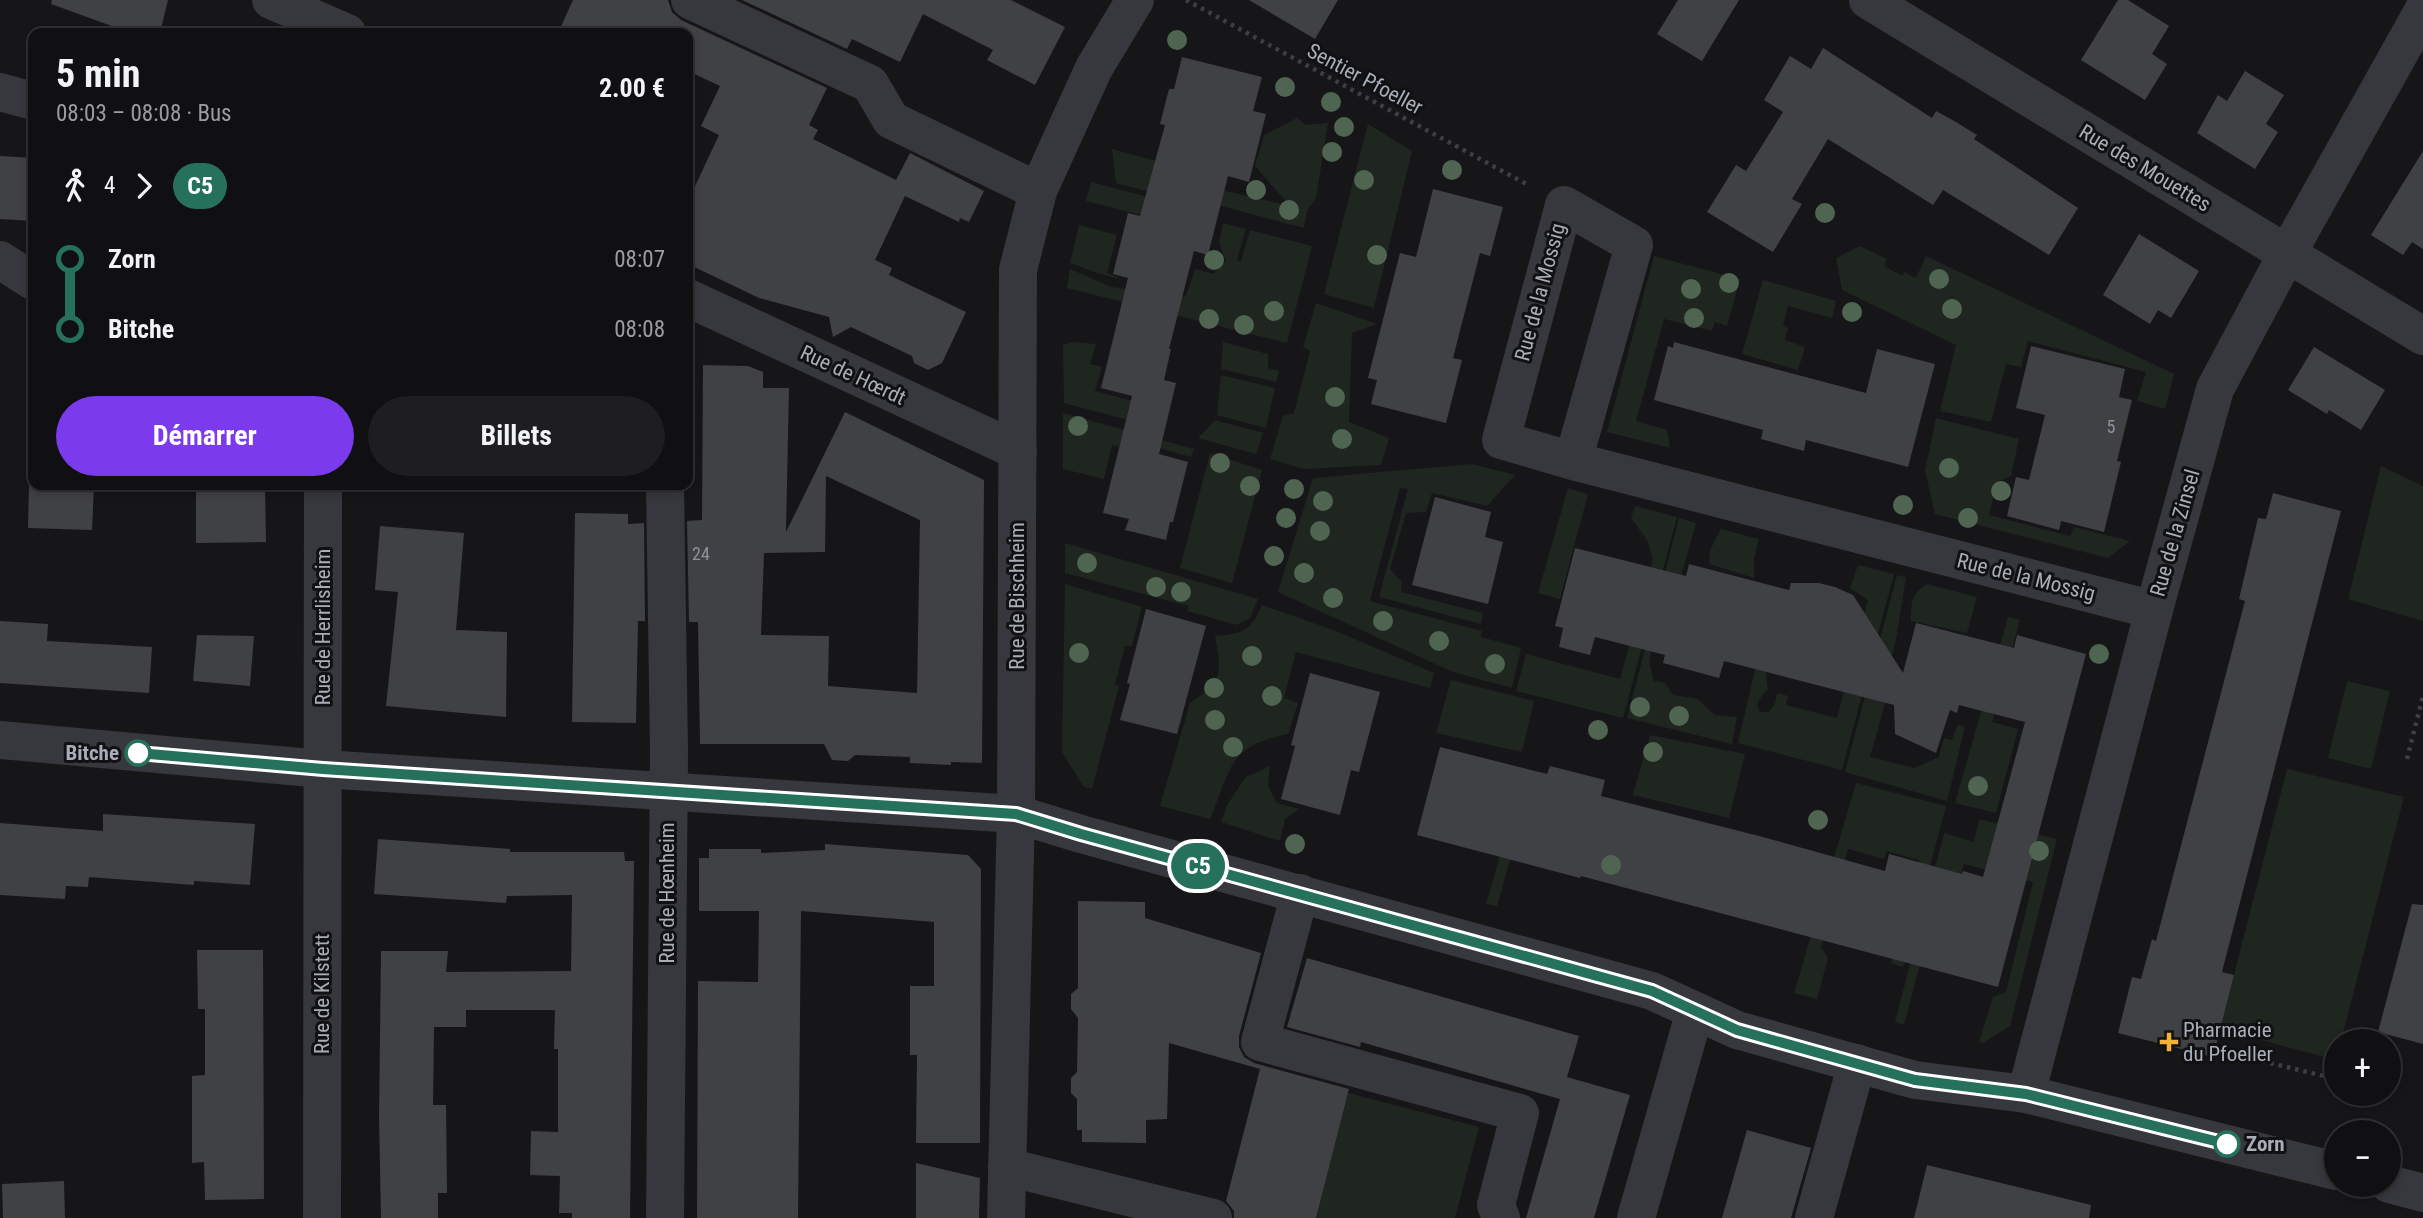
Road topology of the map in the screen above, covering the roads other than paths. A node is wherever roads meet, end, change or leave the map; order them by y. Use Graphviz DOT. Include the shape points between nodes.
graph roads {
  1 [pos="271,0"];
  2 [pos="690,0"];
  3 [pos="1135,0"];
  4 [pos="1868,0"];
  5 [pos="2423,11"];
  6 [pos="335,28"];
  7 [pos="0,92"];
  8 [pos="28,100"];
  9 [pos="1038,191"];
  10 [pos="2287,254"];
  11 [pos="0,260"];
  12 [pos="28,278"];
  13 [pos="693,303"];
  14 [pos="2423,336"];
  15 [pos="1018,451"];
  16 [pos="1573,461"];
  17 [pos="323,490"];
  18 [pos="665,490"];
  19 [pos="2154,610"];
  20 [pos="0,740"];
  21 [pos="323,769"];
  22 [pos="668,792"];
  23 [pos="1016,814"];
  24 [pos="1300,893"];
  25 [pos="1695,1011"];
  26 [pos="1857,1063"];
  27 [pos="2026,1094"];
  28 [pos="1007,1167"];
  29 [pos="2324,1168"];
  30 [pos="2401,1187"];
  31 [pos="2423,1193"];
  32 [pos="2388,1197"];
  33 [pos="322,1218"];
  34 [pos="665,1218"];
  35 [pos="1006,1218"];
  36 [pos="1213,1218"];
  37 [pos="1501,1218"];
  38 [pos="1636,1218"];
  39 [pos="1814,1218"];
  40 [pos="2389,1218"];
  1 -- 6 [label="street"];
  2 -- 9 [label="street" via="870,84 891,120"];
  3 -- 9 [label="street, Rue de Bischheim" via="1094,68"];
  4 -- 10 [label="street, Rue des Mouettes"];
  5 -- 10 [label="street, Rue de la Zinsel"];
  7 -- 8 [label="street"];
  9 -- 15 [label="street, Rue de Bischheim" via="1018,271"];
  10 -- 14 [label="street, Rue des Mouettes"];
  10 -- 19 [label="street, Rue de la Zinsel" via="2216,389"];
  11 -- 12 [label="street"];
  13 -- 15 [label="street, Rue de Hœrdt"];
  15 -- 23 [label="street, Rue de Bischheim"];
  16 -- 16 [label="street, Rue de la Mossig" via="1501,440 1564,205 1634,245"];
  16 -- 19 [label="street, Rue de la Mossig"];
  17 -- 21 [label="street, Rue de Herrlisheim"];
  18 -- 22 [label="street, Rue de Hœnheim"];
  19 -- 27 [label="street, Rue de la Zinsel"];
  20 -- 21 [label="street"];
  21 -- 22 [label="street"];
  21 -- 33 [label="street, Rue de Kilstett"];
  22 -- 23 [label="street"];
  22 -- 34 [label="street, Rue de Hœnheim"];
  23 -- 24 [label="street"];
  23 -- 28 [label="street, Rue de Bischheim"];
  24 -- 25 [label="street" via="1652,991"];
  24 -- 37 [label="street" via="1260,1042 1520,1113 1496,1205"];
  25 -- 26 [label="street" via="1737,1030"];
  25 -- 38 [label="street"];
  26 -- 27 [label="street" via="1915,1080"];
  26 -- 39 [label="street"];
  27 -- 29 [label="street"];
  28 -- 35 [label="street, Rue de Bischheim"];
  28 -- 36 [label="street"];
  30 -- 31 [label="street"];
  32 -- 40 [label="street"];
}
